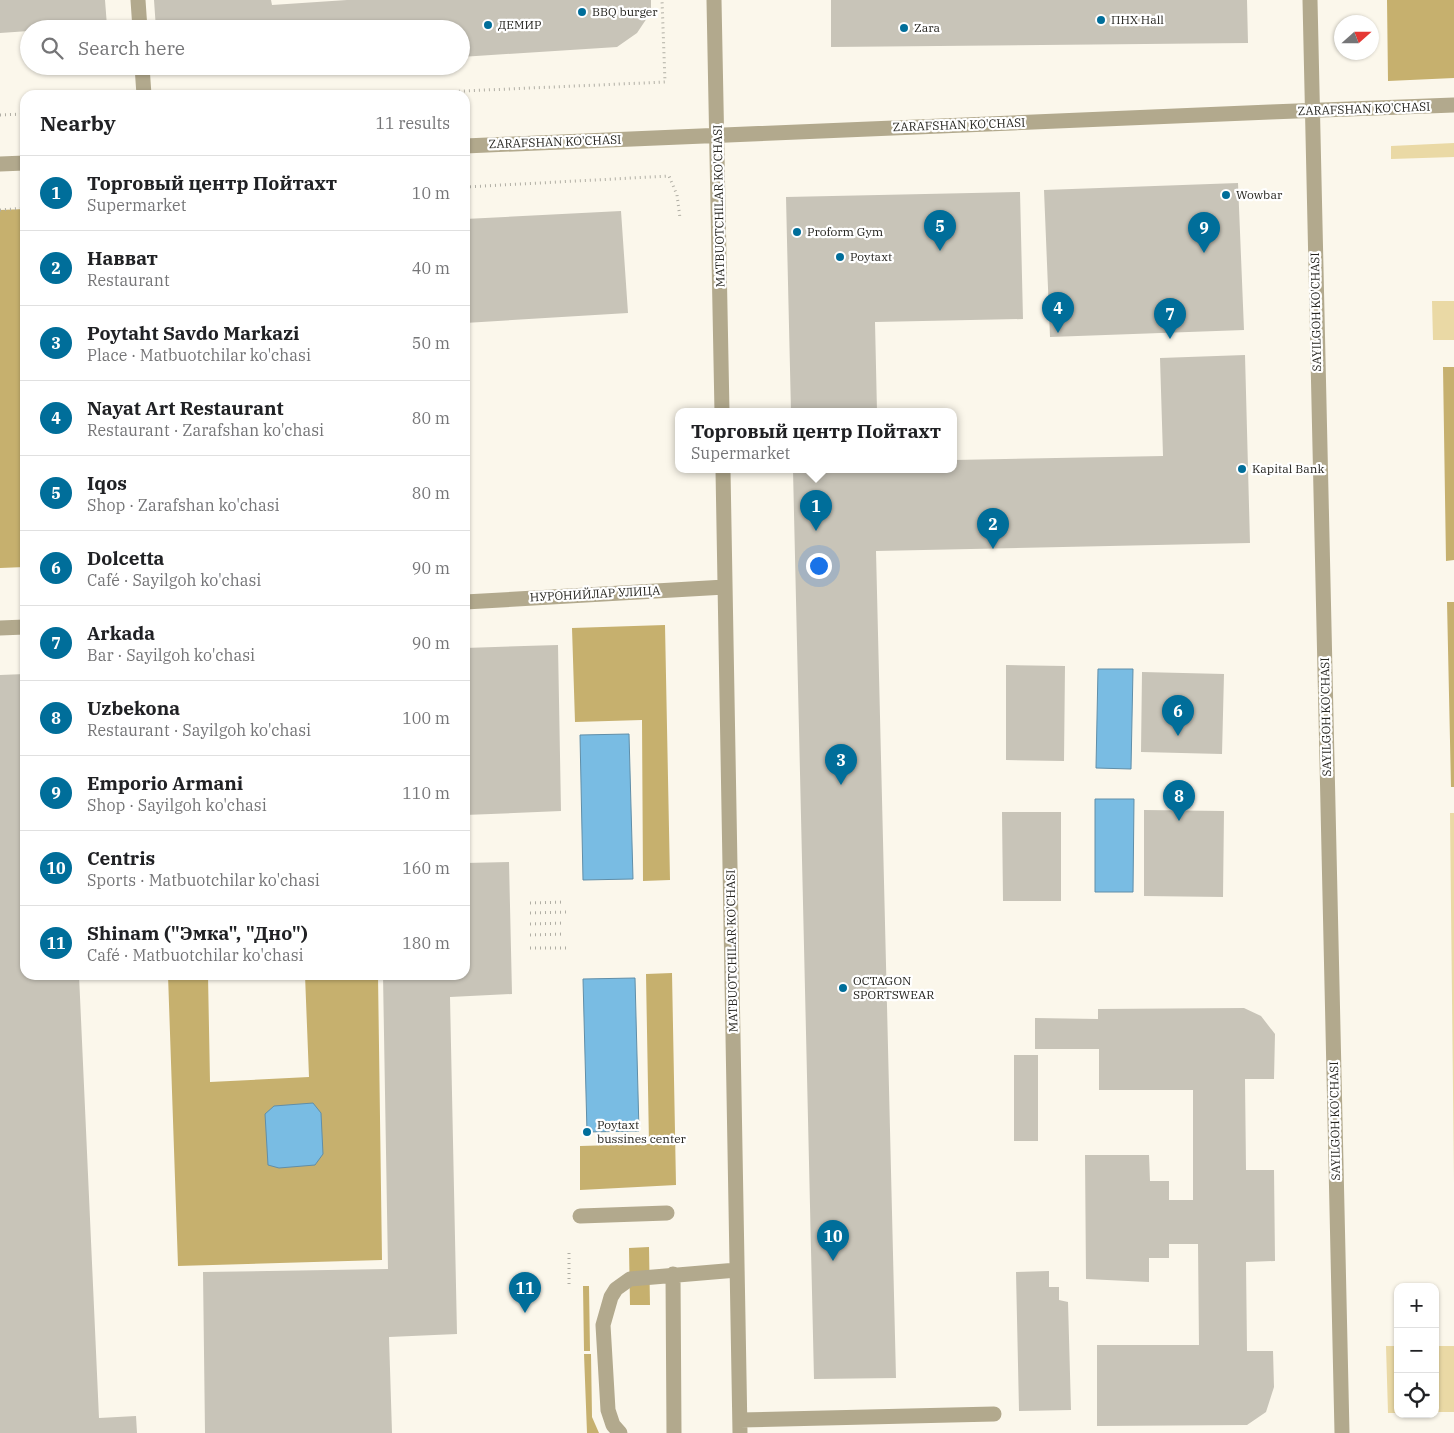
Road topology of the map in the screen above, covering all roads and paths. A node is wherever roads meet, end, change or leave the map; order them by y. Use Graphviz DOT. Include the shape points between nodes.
graph roads {
  1 [pos="138,0"];
  2 [pos="662,0"];
  3 [pos="714,0"];
  4 [pos="1310,0"];
  5 [pos="139,20"];
  6 [pos="143,75"];
  7 [pos="144,90"];
  8 [pos="470,91"];
  9 [pos="1454,105"];
  10 [pos="1312,111"];
  11 [pos="20,114"];
  12 [pos="0,115"];
  13 [pos="717,135"];
  14 [pos="470,146"];
  15 [pos="0,164"];
  16 [pos="20,164"];
  17 [pos="470,187"];
  18 [pos="20,208"];
  19 [pos="0,210"];
  20 [pos="680,218"];
  21 [pos="722,408"];
  22 [pos="723,473"];
  23 [pos="725,587"];
  24 [pos="470,602"];
  25 [pos="20,627"];
  26 [pos="0,628"];
  27 [pos="565,902"];
  28 [pos="530,903"];
  29 [pos="566,912"];
  30 [pos="530,913"];
  31 [pos="530,924"];
  32 [pos="565,924"];
  33 [pos="565,934"];
  34 [pos="530,935"];
  35 [pos="530,948"];
  36 [pos="566,948"];
  37 [pos="667,1213"];
  38 [pos="580,1216"];
  39 [pos="569,1250"];
  40 [pos="737,1270"];
  41 [pos="673,1274"];
  42 [pos="569,1284"];
  43 [pos="994,1414"];
  44 [pos="740,1427"];
  45 [pos="620,1433"];
  46 [pos="674,1433"];
  47 [pos="1342,1433"];
  1 -- 5 [label="street"];
  2 -- 8 [label="path" via="665,82"];
  3 -- 13 [label="street, MATBUOTCHILAR KO'CHASI"];
  4 -- 10 [label="street, SAYILGOH KO'CHASI"];
  6 -- 7 [label="street"];
  9 -- 10 [label="street, ZARAFSHAN KO'CHASI"];
  10 -- 13 [label="street, ZARAFSHAN KO'CHASI"];
  10 -- 47 [label="street, SAYILGOH KO'CHASI"];
  11 -- 12 [label="path"];
  13 -- 14 [label="street, ZARAFSHAN KO'CHASI"];
  13 -- 21 [label="street, MATBUOTCHILAR KO'CHASI"];
  15 -- 16 [label="street"];
  17 -- 20 [label="path" via="669,176 677,195"];
  18 -- 19 [label="path"];
  22 -- 23 [label="street, MATBUOTCHILAR KO'CHASI"];
  23 -- 24 [label="street, НУРОНИЙЛАР УЛИЦА"];
  23 -- 40 [label="street, MATBUOTCHILAR KO'CHASI"];
  25 -- 26 [label="street"];
  27 -- 28 [label="path"];
  29 -- 30 [label="path"];
  31 -- 32 [label="path"];
  33 -- 34 [label="path"];
  35 -- 36 [label="path"];
  37 -- 38 [label="street"];
  39 -- 42 [label="path"];
  40 -- 41 [label="street"];
  40 -- 44 [label="street, MATBUOTCHILAR KO'CHASI"];
  41 -- 45 [label="street" via="630,1279 616,1289 612,1297 603,1325 606,1394 610,1418"];
  41 -- 46 [label="street"];
  43 -- 44 [label="street"];
}
